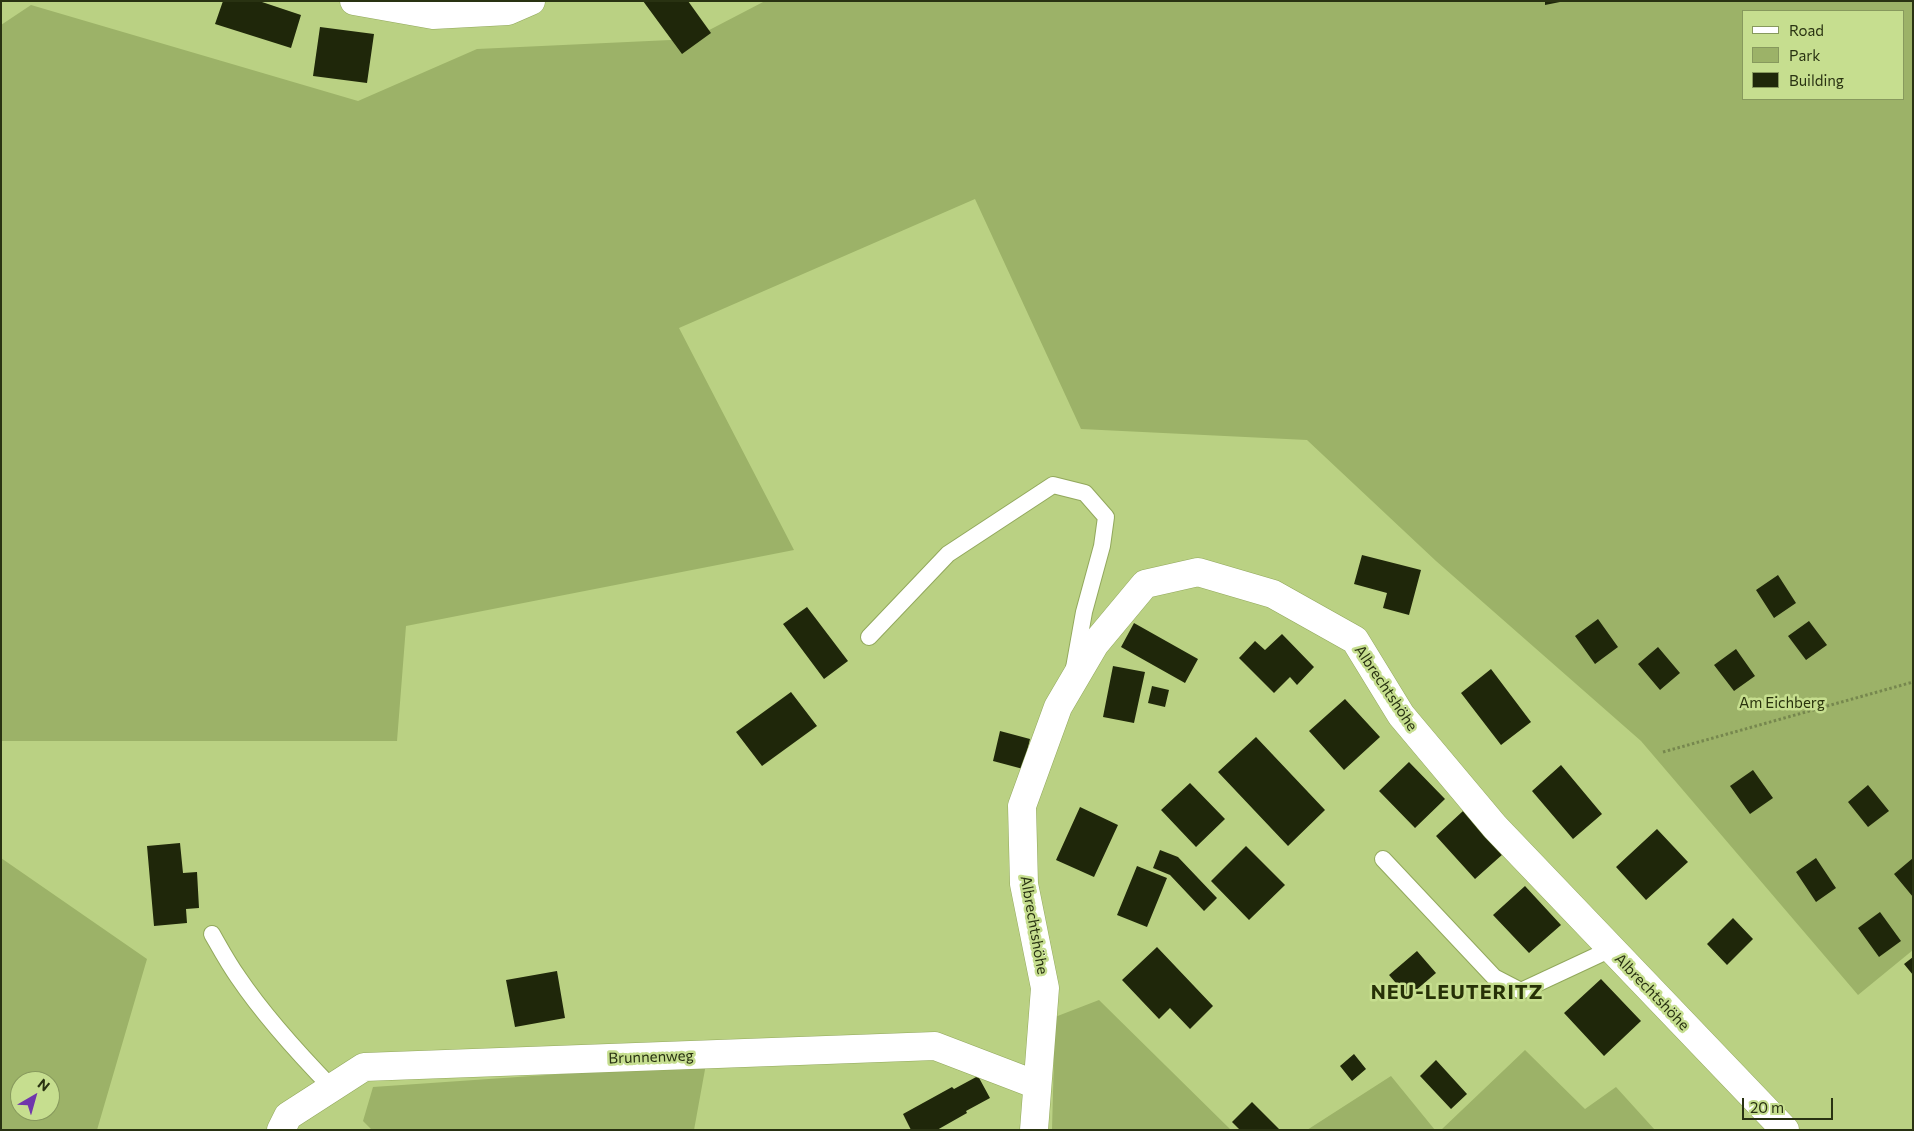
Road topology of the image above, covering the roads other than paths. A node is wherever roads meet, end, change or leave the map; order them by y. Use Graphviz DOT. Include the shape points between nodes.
graph roads {
  1 [pos="354,1"];
  2 [pos="531,1"];
  3 [pos="869,637"];
  4 [pos="1071,685"];
  5 [pos="1383,860"];
  6 [pos="212,934"];
  7 [pos="1611,949"];
  8 [pos="1037,1085"];
  9 [pos="332,1088"];
  10 [pos="281,1130"];
  11 [pos="1034,1130"];
  12 [pos="1785,1130"];
  1 -- 2 [label="street" via="433,15 508,11"];
  3 -- 4 [label="lane" via="948,554 1053,485 1085,493 1106,517"];
  4 -- 7 [label="street, Albrechtshöhe" via="1094,644 1145,584 1198,572 1273,594 1355,640 1401,715 1495,827"];
  4 -- 8 [label="street, Albrechtshöhe" via="1058,707 1022,806 1024,884 1044,988"];
  5 -- 7 [label="lane" via="1494,977 1521,991"];
  6 -- 9 [label="lane" via="237,976 266,1014"];
  7 -- 12 [label="street, Albrechtshöhe"];
  8 -- 9 [label="street, Brunnenweg" via="935,1046 364,1067"];
  8 -- 11 [label="street, Albrechtshöhe"];
  9 -- 10 [label="street, Brunnenweg" via="288,1116"];
}
